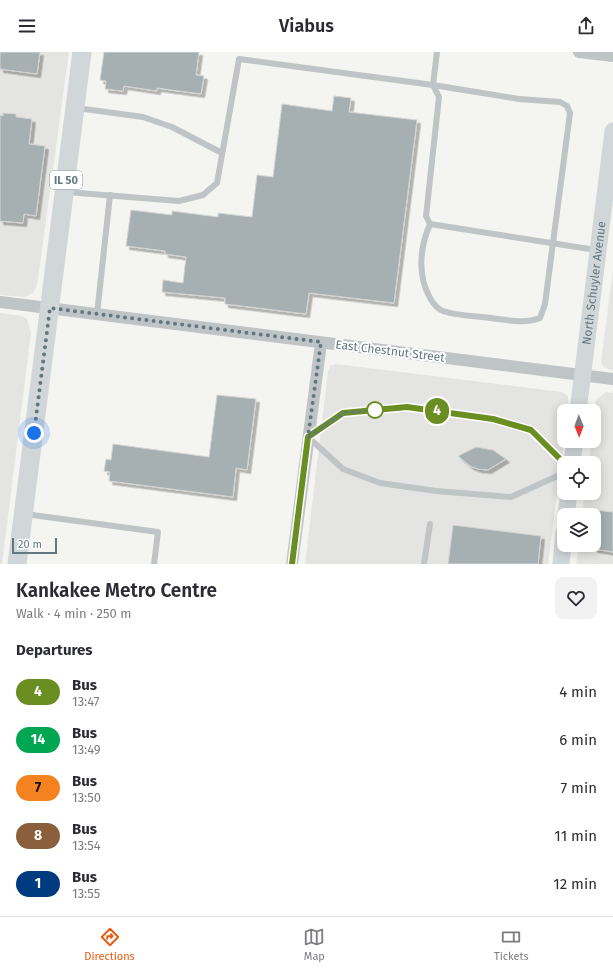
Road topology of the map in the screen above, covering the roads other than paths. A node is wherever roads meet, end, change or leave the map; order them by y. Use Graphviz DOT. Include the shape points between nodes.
graph roads {
  1 [pos="82,52"];
  2 [pos="240,52"];
  3 [pos="437,52"];
  4 [pos="579,52"];
  5 [pos="613,56"];
  6 [pos="239,59"];
  7 [pos="433,85"];
  8 [pos="75,107"];
  9 [pos="613,131"];
  10 [pos="222,153"];
  11 [pos="64,192"];
  12 [pos="110,195"];
  13 [pos="430,224"];
  14 [pos="552,243"];
  15 [pos="598,250"];
  16 [pos="0,302"];
  17 [pos="50,308"];
  18 [pos="97,314"];
  19 [pos="321,342"];
  20 [pos="582,376"];
  21 [pos="613,379"];
  22 [pos="579,404"];
  23 [pos="308,437"];
  24 [pos="557,456"];
  25 [pos="557,476"];
  26 [pos="24,514"];
  27 [pos="430,524"];
  28 [pos="562,552"];
  29 [pos="17,564"];
  30 [pos="154,564"];
  31 [pos="292,564"];
  32 [pos="424,564"];
  33 [pos="560,564"];
  1 -- 8 [label="main road, IL 50"];
  2 -- 6 [label="lane"];
  3 -- 7 [label="lane"];
  4 -- 5 [label="street"];
  6 -- 7 [label="lane"];
  6 -- 10 [label="lane"];
  7 -- 13 [label="lane" via="439,97 426,216"];
  7 -- 14 [label="lane" via="519,99 560,102 567,106 570,113"];
  8 -- 10 [label="lane" via="143,117 172,127"];
  8 -- 11 [label="main road, IL 50"];
  9 -- 15 [label="street, North Schuyler Avenue"];
  10 -- 12 [label="lane" via="217,183 203,195 179,201"];
  11 -- 12 [label="lane"];
  11 -- 17 [label="main road, IL 50"];
  12 -- 18 [label="lane"];
  13 -- 14 [label="lane"];
  13 -- 14 [label="lane" via="425,237 421,271 424,287 436,307 442,311 524,322 540,318 545,304"];
  14 -- 15 [label="lane"];
  15 -- 20 [label="street, North Schuyler Avenue"];
  16 -- 17 [label="street, East Chestnut Street"];
  17 -- 18 [label="street, East Chestnut Street"];
  17 -- 26 [label="main road, IL 50"];
  18 -- 19 [label="street, East Chestnut Street"];
  19 -- 20 [label="street, East Chestnut Street"];
  19 -- 23 [label="street"];
  20 -- 21 [label="street, East Chestnut Street"];
  20 -- 22 [label="street, North Schuyler Avenue"];
  23 -- 24 [label="lane" via="343,413 407,407 493,419 531,430"];
  23 -- 25 [label="lane" via="343,469 380,483 436,491 511,497"];
  23 -- 31 [label="street"];
  26 -- 29 [label="main road, IL 50"];
  26 -- 30 [label="lane" via="158,532"];
  27 -- 32 [label="lane"];
  28 -- 33 [label="street"];
}
